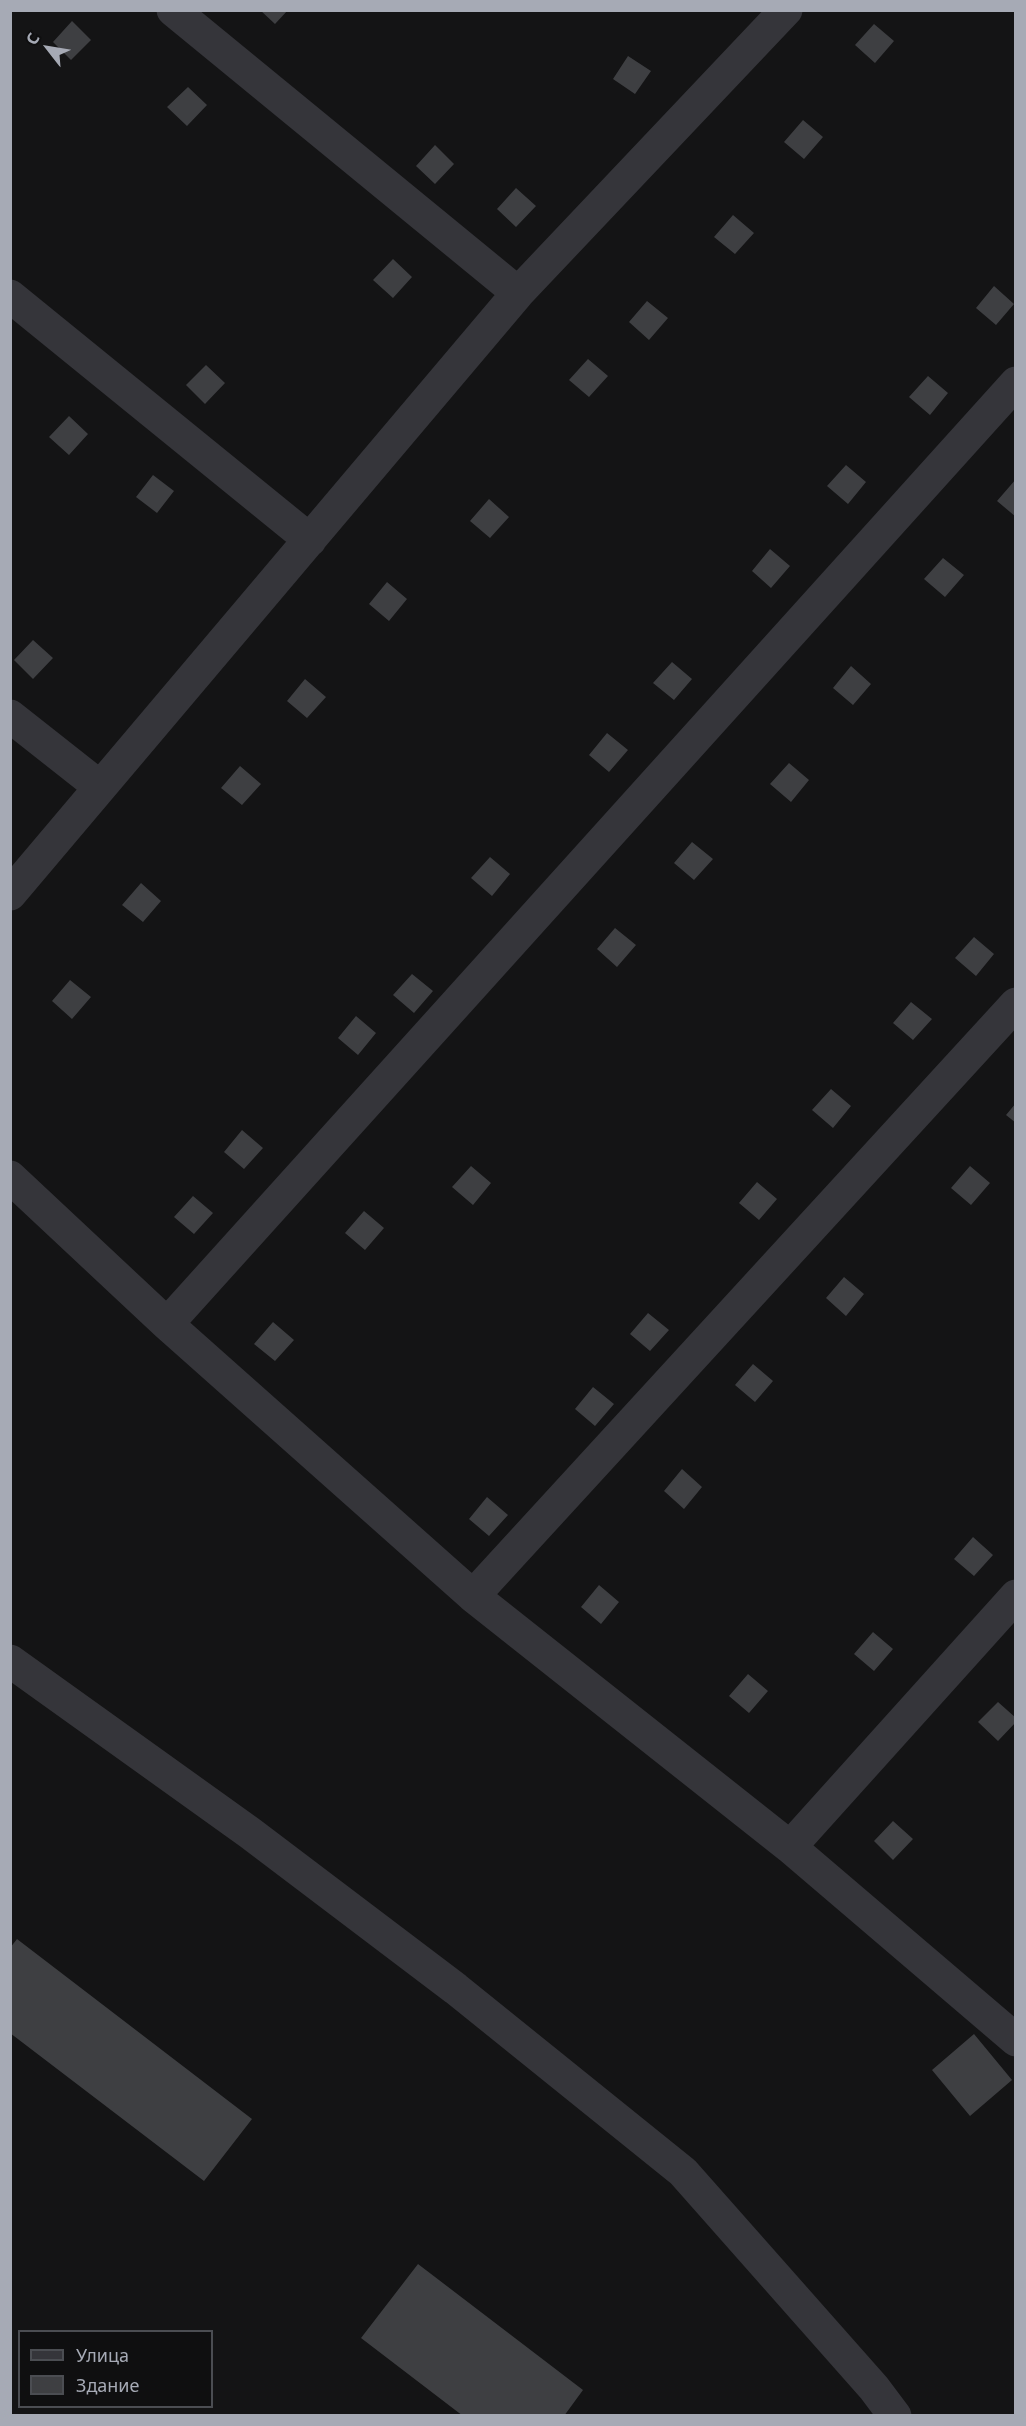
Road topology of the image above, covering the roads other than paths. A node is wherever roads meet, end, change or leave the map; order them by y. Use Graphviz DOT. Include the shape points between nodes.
graph roads {
  1 [pos="173,10"];
  2 [pos="786,10"];
  3 [pos="518,293"];
  4 [pos="10,296"];
  5 [pos="1016,383"];
  6 [pos="310,540"];
  7 [pos="10,716"];
  8 [pos="100,787"];
  9 [pos="10,894"];
  10 [pos="1016,1004"];
  11 [pos="10,1177"];
  12 [pos="167,1324"];
  13 [pos="473,1596"];
  14 [pos="1016,1596"];
  15 [pos="10,1661"];
  16 [pos="790,1847"];
  17 [pos="1016,2040"];
  18 [pos="895,2415"];
  1 -- 3 [label="street"];
  2 -- 3 [label="street"];
  3 -- 6 [label="street"];
  4 -- 6 [label="street"];
  5 -- 12 [label="street"];
  6 -- 8 [label="street"];
  7 -- 8 [label="street"];
  8 -- 9 [label="street"];
  10 -- 13 [label="street"];
  11 -- 12 [label="street"];
  12 -- 13 [label="street"];
  13 -- 16 [label="street"];
  14 -- 16 [label="street"];
  15 -- 18 [label="street" via="250,1833 456,1989 683,2172"];
  16 -- 17 [label="street"];
}
